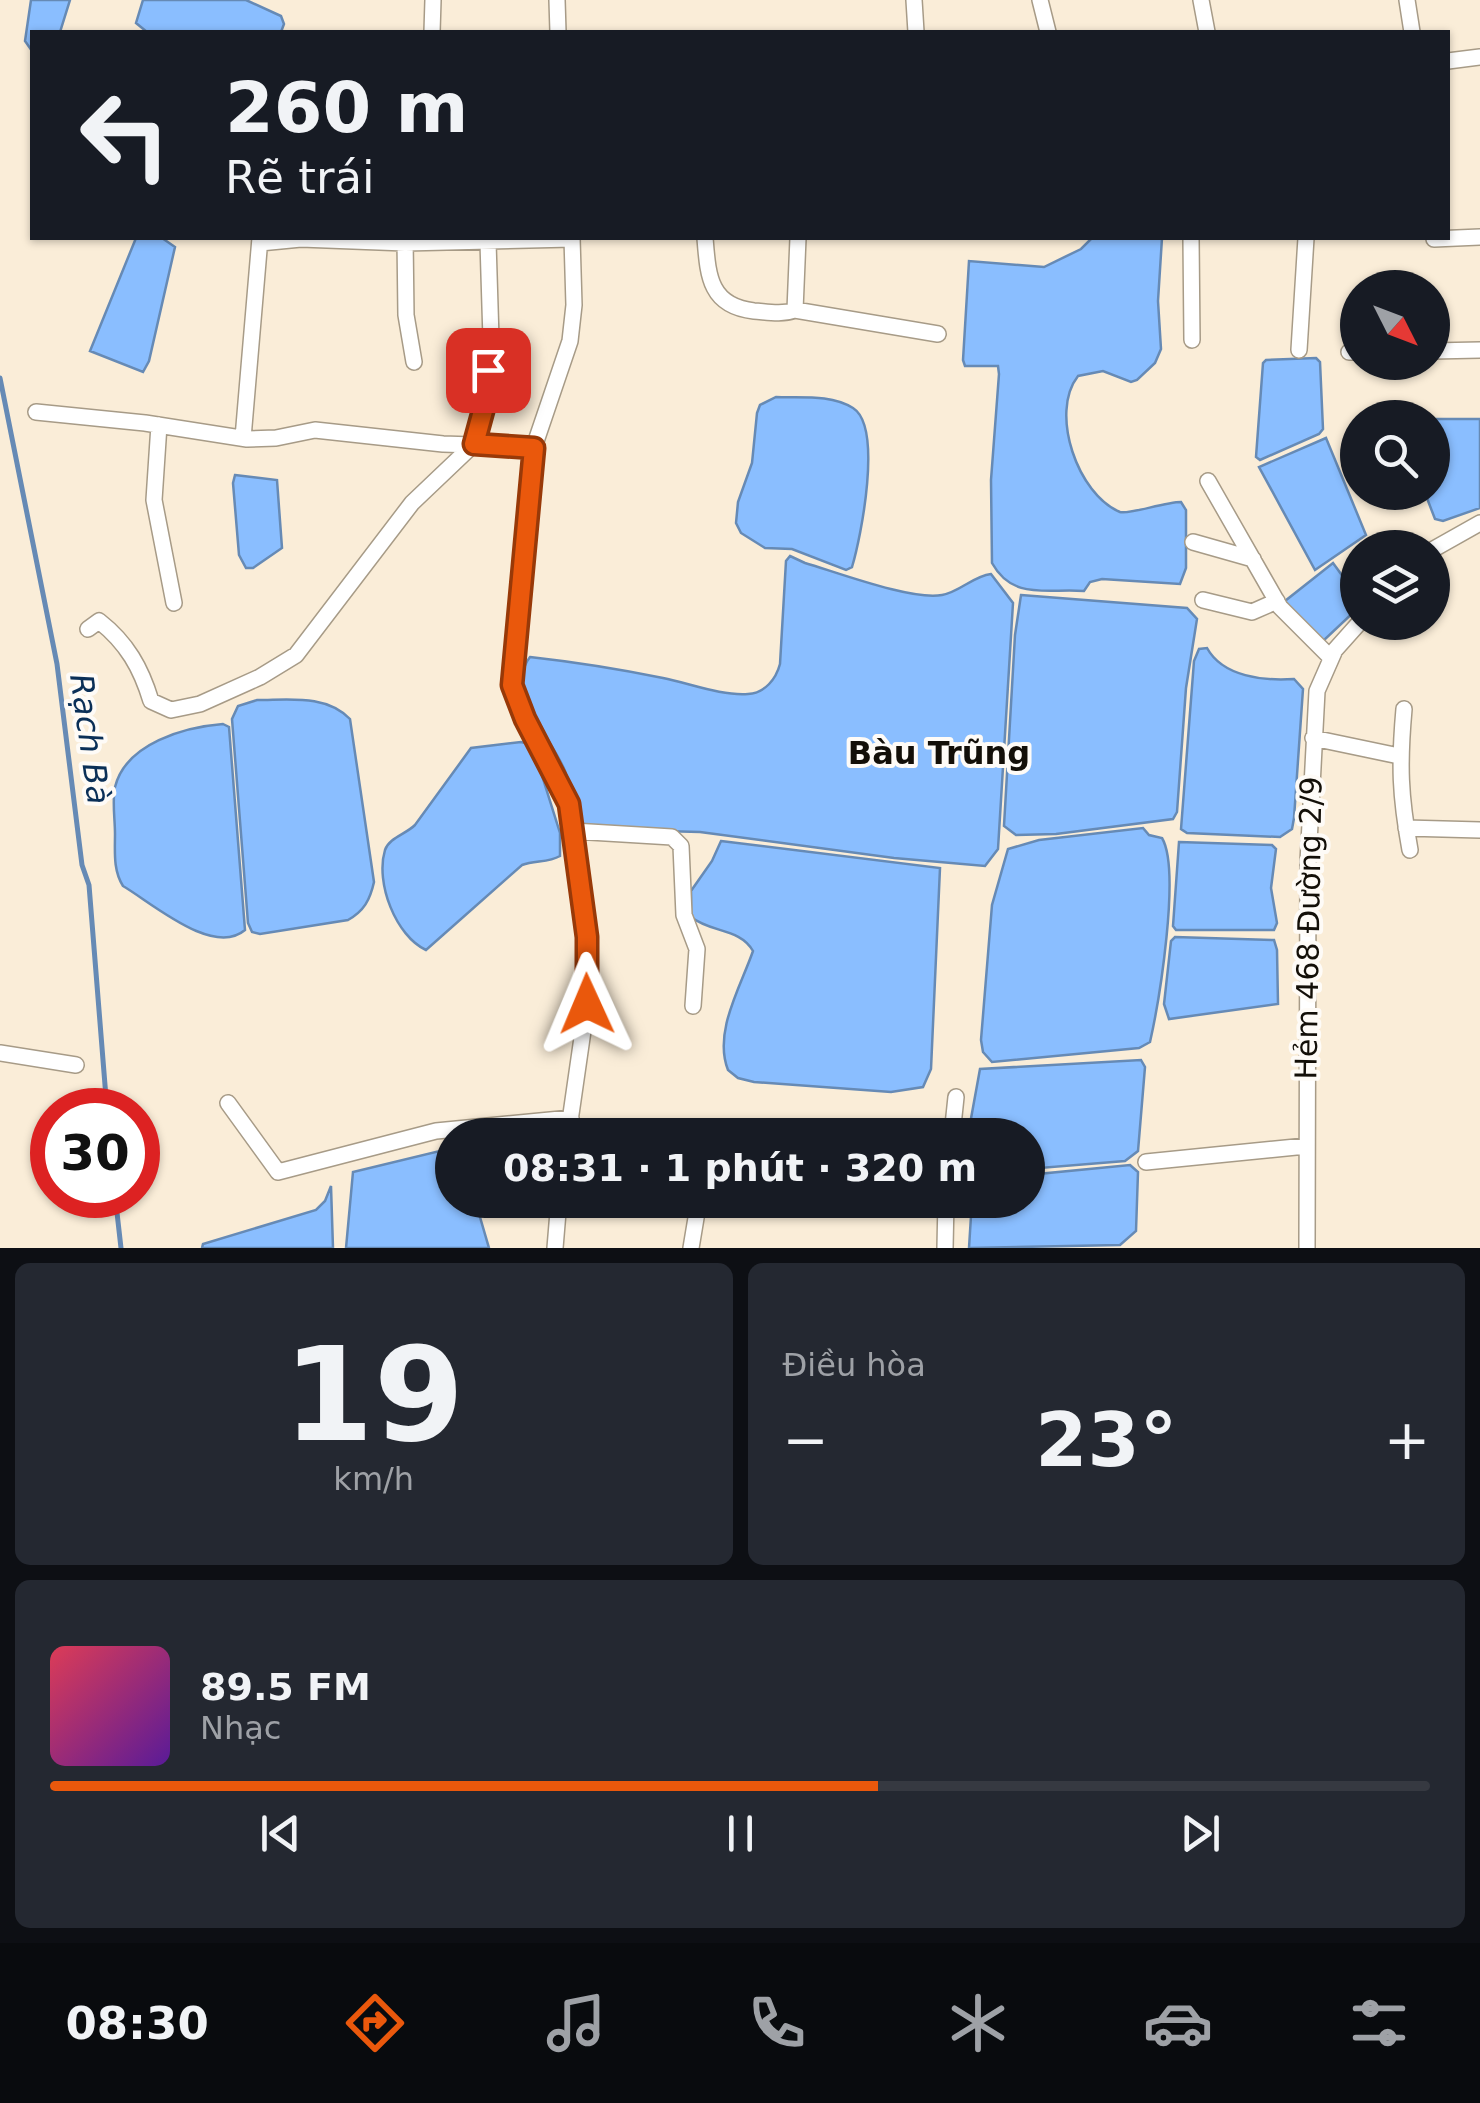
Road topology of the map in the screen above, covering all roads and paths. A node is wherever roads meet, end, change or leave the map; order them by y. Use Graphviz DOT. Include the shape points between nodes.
graph roads {
  1 [pos="434,0"];
  2 [pos="558,0"];
  3 [pos="914,0"];
  4 [pos="1040,0"];
  5 [pos="1201,0"];
  6 [pos="1407,0"];
  7 [pos="432,30"];
  8 [pos="558,30"];
  9 [pos="916,30"];
  10 [pos="1048,30"];
  11 [pos="1207,30"];
  12 [pos="1412,30"];
  13 [pos="1480,57"];
  14 [pos="1450,61"];
  15 [pos="1480,238"];
  16 [pos="1450,239"];
  17 [pos="260,240"];
  18 [pos="405,240"];
  19 [pos="530,240"];
  20 [pos="572,240"];
  21 [pos="705,240"];
  22 [pos="798,240"];
  23 [pos="1191,240"];
  24 [pos="1306,240"];
  25 [pos="488,242"];
  26 [pos="794,310"];
  27 [pos="938,334"];
  28 [pos="1192,340"];
  29 [pos="1298,350"];
  30 [pos="1480,350"];
  31 [pos="1450,351"];
  32 [pos="414,362"];
  33 [pos="36,412"];
  34 [pos="160,425"];
  35 [pos="243,438"];
  36 [pos="474,444"];
  37 [pos="534,448"];
  38 [pos="1208,481"];
  39 [pos="1480,523"];
  40 [pos="1450,540"];
  41 [pos="1193,542"];
  42 [pos="1253,558"];
  43 [pos="1203,600"];
  44 [pos="1277,601"];
  45 [pos="174,603"];
  46 [pos="88,629"];
  47 [pos="1346,640"];
  48 [pos="1331,658"];
  49 [pos="1404,710"];
  50 [pos="1313,738"];
  51 [pos="1398,756"];
  52 [pos="1406,828"];
  53 [pos="1480,830"];
  54 [pos="573,831"];
  55 [pos="1410,850"];
  56 [pos="692,1006"];
  57 [pos="0,1053"];
  58 [pos="76,1065"];
  59 [pos="956,1098"];
  60 [pos="228,1103"];
  61 [pos="571,1118"];
  62 [pos="954,1118"];
  63 [pos="435,1131"];
  64 [pos="1306,1146"];
  65 [pos="1146,1162"];
  66 [pos="558,1218"];
  67 [pos="696,1218"];
  68 [pos="945,1218"];
  69 [pos="555,1248"];
  70 [pos="691,1248"];
  71 [pos="945,1248"];
  72 [pos="1307,1248"];
  1 -- 7 [label="street"];
  2 -- 8 [label="street"];
  3 -- 9 [label="street"];
  4 -- 10 [label="street"];
  5 -- 11 [label="street"];
  6 -- 12 [label="street"];
  13 -- 14 [label="street"];
  15 -- 16 [label="street"];
  17 -- 35 [label="street"];
  18 -- 25 [label="street"];
  18 -- 32 [label="street"];
  19 -- 25 [label="street"];
  20 -- 37 [label="street" via="570,340"];
  21 -- 26 [label="street" via="714,290 722,300 738,309"];
  22 -- 26 [label="street"];
  23 -- 28 [label="street"];
  24 -- 29 [label="street"];
  25 -- 36 [label="street" via="491,339"];
  26 -- 27 [label="street"];
  30 -- 31 [label="street"];
  33 -- 34 [label="street"];
  34 -- 35 [label="street"];
  34 -- 45 [label="street" via="154,500"];
  35 -- 36 [label="street" via="315,430"];
  36 -- 37 [label="street"];
  36 -- 46 [label="street" via="412,503 296,655 260,678 171,710 151,701 140,667 114,633 98,620"];
  37 -- 54 [label="street" via="512,685 569,804"];
  38 -- 42 [label="street"];
  39 -- 40 [label="street"];
  41 -- 42 [label="street"];
  42 -- 44 [label="street"];
  43 -- 44 [label="street" via="1252,612"];
  44 -- 48 [label="street"];
  47 -- 48 [label="street, Hẻm 468 Đường 2/9"];
  48 -- 50 [label="street, Hẻm 468 Đường 2/9" via="1317,691"];
  49 -- 51 [label="street"];
  50 -- 51 [label="street"];
  50 -- 64 [label="street, Hẻm 468 Đường 2/9"];
  51 -- 52 [label="street"];
  52 -- 53 [label="street"];
  52 -- 55 [label="street"];
  54 -- 56 [label="street" via="672,837 681,846 684,915 697,950"];
  54 -- 61 [label="street" via="587,937 587,1004"];
  57 -- 58 [label="street"];
  59 -- 62 [label="street"];
  60 -- 63 [label="street" via="278,1172"];
  64 -- 65 [label="street"];
  64 -- 72 [label="street, Hẻm 468 Đường 2/9"];
  66 -- 69 [label="street"];
  67 -- 70 [label="street"];
  68 -- 71 [label="street"];
}
